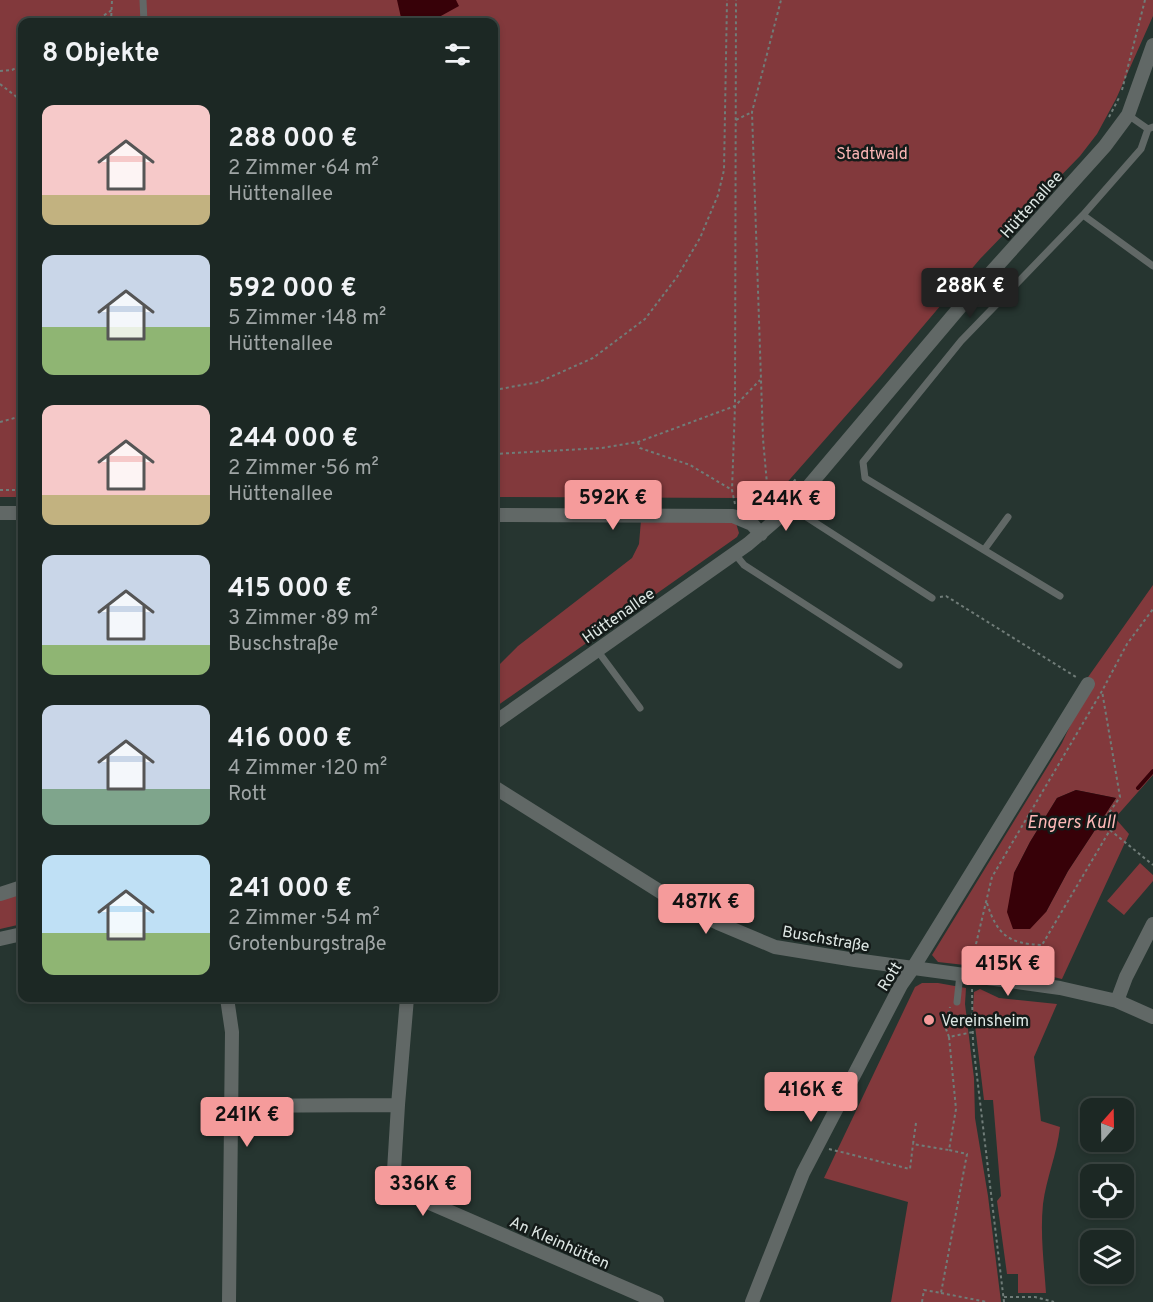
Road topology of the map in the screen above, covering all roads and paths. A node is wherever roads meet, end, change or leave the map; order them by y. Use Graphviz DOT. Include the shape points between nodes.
graph roads {
  1 [pos="112,0"];
  2 [pos="143,0"];
  3 [pos="727,0"];
  4 [pos="736,0"];
  5 [pos="779,0"];
  6 [pos="1145,0"];
  7 [pos="112,10"];
  8 [pos="100,18"];
  9 [pos="111,18"];
  10 [pos="144,18"];
  11 [pos="1153,45"];
  12 [pos="18,67"];
  13 [pos="0,70"];
  14 [pos="0,84"];
  15 [pos="18,98"];
  16 [pos="752,112"];
  17 [pos="1128,115"];
  18 [pos="735,121"];
  19 [pos="1106,124"];
  20 [pos="1151,128"];
  21 [pos="1083,215"];
  22 [pos="1153,266"];
  23 [pos="761,379"];
  24 [pos="498,389"];
  25 [pos="735,406"];
  26 [pos="18,418"];
  27 [pos="0,422"];
  28 [pos="638,442"];
  29 [pos="498,454"];
  30 [pos="802,474"];
  31 [pos="0,490"];
  32 [pos="18,490"];
  33 [pos="771,502"];
  34 [pos="735,503"];
  35 [pos="791,507"];
  36 [pos="0,513"];
  37 [pos="18,513"];
  38 [pos="498,515"];
  39 [pos="1008,517"];
  40 [pos="756,529"];
  41 [pos="984,550"];
  42 [pos="735,554"];
  43 [pos="1060,596"];
  44 [pos="932,598"];
  45 [pos="1153,609"];
  46 [pos="597,650"];
  47 [pos="900,665"];
  48 [pos="1088,684"];
  49 [pos="640,708"];
  50 [pos="498,720"];
  51 [pos="498,790"];
  52 [pos="1110,830"];
  53 [pos="1153,866"];
  54 [pos="18,888"];
  55 [pos="0,894"];
  56 [pos="987,900"];
  57 [pos="1153,924"];
  58 [pos="18,935"];
  59 [pos="0,939"];
  60 [pos="1042,945"];
  61 [pos="913,968"];
  62 [pos="960,974"];
  63 [pos="1031,985"];
  64 [pos="1117,1001"];
  65 [pos="228,1002"];
  66 [pos="407,1002"];
  67 [pos="957,1002"];
  68 [pos="1153,1017"];
  69 [pos="973,1032"];
  70 [pos="949,1037"];
  71 [pos="398,1104"];
  72 [pos="231,1106"];
  73 [pos="916,1123"];
  74 [pos="913,1144"];
  75 [pos="817,1146"];
  76 [pos="949,1150"];
  77 [pos="941,1293"];
  78 [pos="1004,1297"];
  79 [pos="981,1301"];
  80 [pos="1043,1301"];
  81 [pos="229,1302"];
  82 [pos="657,1302"];
  83 [pos="752,1302"];
  84 [pos="922,1302"];
  85 [pos="987,1302"];
  86 [pos="1054,1302"];
  1 -- 7 [label="path"];
  2 -- 10 [label="lane"];
  3 -- 24 [label="path" via="724,170 700,238 645,319 593,358 539,382"];
  4 -- 18 [label="path"];
  5 -- 16 [label="path"];
  6 -- 19 [label="path" via="1121,94"];
  7 -- 8 [label="path"];
  7 -- 9 [label="path"];
  11 -- 17 [label="street, Hüttenallee"];
  12 -- 13 [label="path"];
  14 -- 15 [label="path"];
  16 -- 18 [label="path"];
  16 -- 23 [label="path"];
  17 -- 20 [label="lane"];
  17 -- 35 [label="street, Hüttenallee"];
  18 -- 25 [label="path"];
  20 -- 21 [label="lane" via="1141,149"];
  21 -- 22 [label="lane"];
  21 -- 41 [label="lane" via="961,341 863,462 865,478"];
  23 -- 25 [label="path"];
  23 -- 33 [label="path"];
  25 -- 28 [label="path"];
  25 -- 28 [label="path" via="732,490 690,465 640,448"];
  26 -- 27 [label="path"];
  28 -- 29 [label="path"];
  30 -- 33 [label="path"];
  31 -- 32 [label="path"];
  33 -- 34 [label="path"];
  33 -- 40 [label="path"];
  35 -- 40 [label="street, Hüttenallee"];
  35 -- 44 [label="lane"];
  36 -- 37 [label="street"];
  38 -- 40 [label="street" via="734,516"];
  39 -- 41 [label="lane"];
  40 -- 42 [label="street, Hüttenallee"];
  41 -- 43 [label="lane"];
  42 -- 46 [label="street, Hüttenallee"];
  42 -- 47 [label="lane" via="744,565"];
  44 -- 48 [label="path" via="946,596"];
  45 -- 52 [label="path" via="1127,644 1102,691 1120,797 1102,823"];
  46 -- 49 [label="lane"];
  46 -- 50 [label="street, Hüttenallee"];
  48 -- 61 [label="street, Rott"];
  51 -- 61 [label="street, Buschstraße" via="683,906 718,923 775,947"];
  52 -- 53 [label="path"];
  52 -- 60 [label="path"];
  54 -- 55 [label="street"];
  56 -- 60 [label="path" via="992,917 1008,939"];
  57 -- 64 [label="street"];
  58 -- 59 [label="street"];
  60 -- 63 [label="path"];
  61 -- 62 [label="street, Buschstraße"];
  61 -- 75 [label="street, Rott"];
  62 -- 63 [label="street, Buschstraße"];
  62 -- 67 [label="lane"];
  63 -- 64 [label="street, Buschstraße"];
  64 -- 68 [label="street, Buschstraße"];
  65 -- 72 [label="street" via="232,1032"];
  66 -- 71 [label="street, An Kleinhütten"];
  67 -- 70 [label="path" via="950,1007 946,1029"];
  69 -- 70 [label="path"];
  70 -- 76 [label="path" via="956,1109"];
  71 -- 72 [label="street"];
  71 -- 82 [label="street, An Kleinhütten" via="393,1187"];
  72 -- 81 [label="street"];
  73 -- 74 [label="path"];
  74 -- 75 [label="path" via="910,1169"];
  74 -- 76 [label="path"];
  75 -- 83 [label="street, Rott"];
  76 -- 77 [label="path" via="967,1154"];
  77 -- 79 [label="path"];
  77 -- 84 [label="path" via="924,1290"];
  78 -- 80 [label="path" via="1035,1297"];
  79 -- 85 [label="path"];
  80 -- 86 [label="path"];
}
